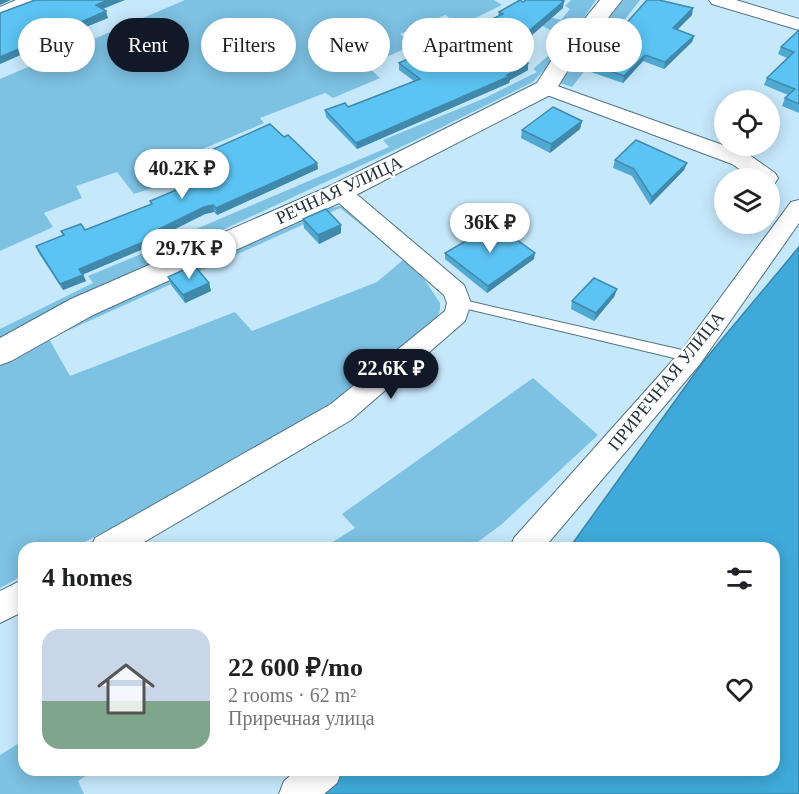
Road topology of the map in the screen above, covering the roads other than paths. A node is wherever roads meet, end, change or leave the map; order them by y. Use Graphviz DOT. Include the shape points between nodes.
graph roads {
  1 [pos="31,0"];
  2 [pos="611,0"];
  3 [pos="718,0"];
  4 [pos="0,13"];
  5 [pos="799,25"];
  6 [pos="546,87"];
  7 [pos="752,168"];
  8 [pos="780,189"];
  9 [pos="340,192"];
  10 [pos="799,202"];
  11 [pos="799,207"];
  12 [pos="459,303"];
  13 [pos="0,353"];
  14 [pos="690,357"];
  15 [pos="116,542"];
  16 [pos="530,542"];
  17 [pos="18,598"];
  18 [pos="0,608"];
  19 [pos="317,776"];
  20 [pos="297,794"];
  1 -- 4 [label="street"];
  2 -- 6 [label="street"];
  3 -- 5 [label="street"];
  6 -- 7 [label="street" via="740,159"];
  6 -- 9 [label="street, РЕЧНАЯ УЛИЦА"];
  8 -- 10 [label="street"];
  9 -- 12 [label="street" via="455,291"];
  9 -- 13 [label="street, РЕЧНАЯ УЛИЦА" via="82,307"];
  11 -- 14 [label="street, ПРИРЕЧНАЯ УЛИЦА"];
  12 -- 14 [label="lane"];
  12 -- 15 [label="street" via="456,315 341,412"];
  14 -- 16 [label="street, ПРИРЕЧНАЯ УЛИЦА"];
  17 -- 18 [label="street"];
  19 -- 20 [label="street"];
}
